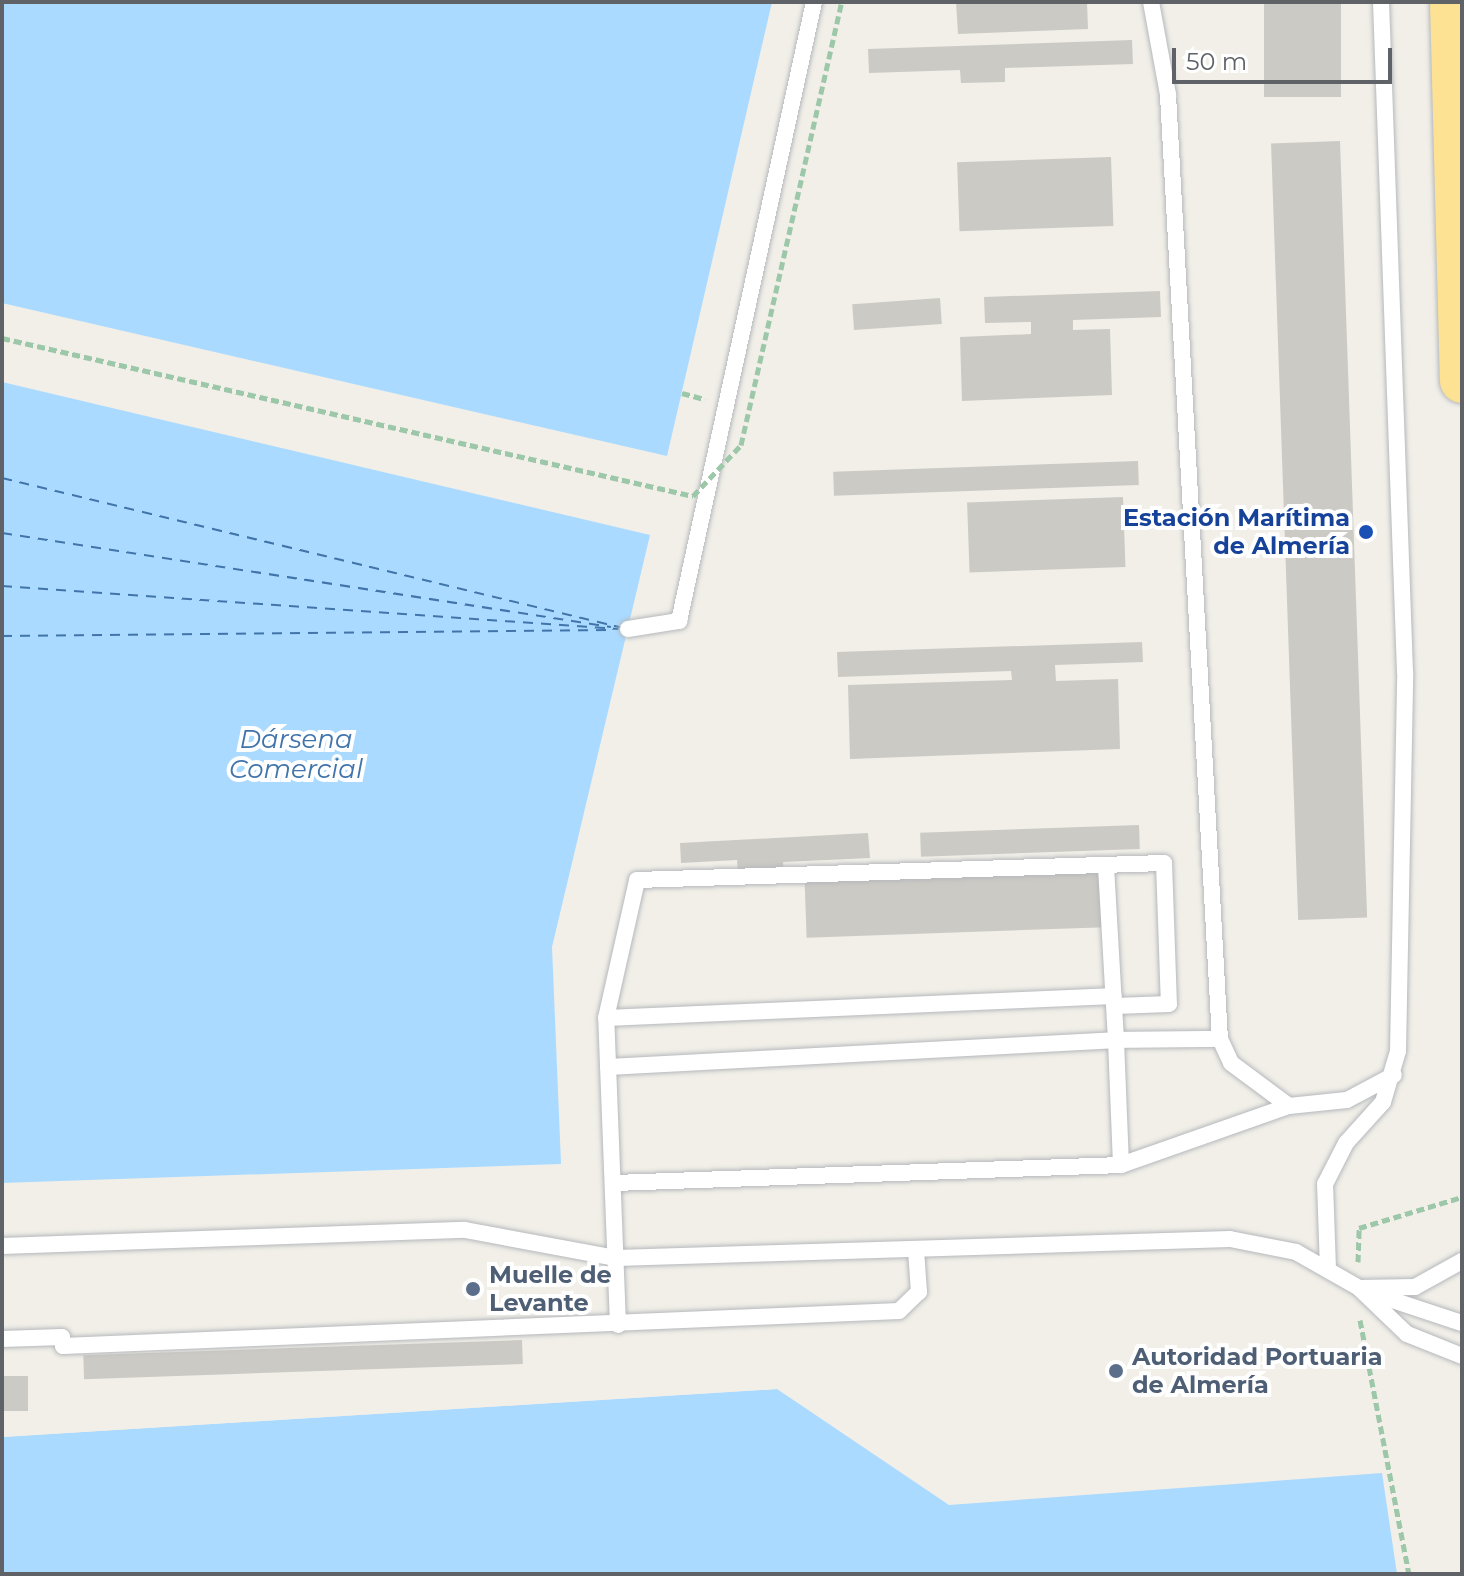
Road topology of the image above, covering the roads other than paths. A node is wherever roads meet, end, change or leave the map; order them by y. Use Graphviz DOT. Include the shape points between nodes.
graph roads {
  1 [pos="814,2"];
  2 [pos="1151,2"];
  3 [pos="1381,2"];
  4 [pos="1452,2"];
  5 [pos="1462,381"];
  6 [pos="628,629"];
  7 [pos="1106,865"];
  8 [pos="1114,1001"];
  9 [pos="606,1018"];
  10 [pos="1220,1039"];
  11 [pos="1116,1040"];
  12 [pos="608,1067"];
  13 [pos="1394,1075"];
  14 [pos="1289,1106"];
  15 [pos="1121,1165"];
  16 [pos="614,1183"];
  17 [pos="2,1246"];
  18 [pos="916,1250"];
  19 [pos="616,1258"];
  20 [pos="1462,1261"];
  21 [pos="1328,1269"];
  22 [pos="1359,1288"];
  23 [pos="1462,1323"];
  24 [pos="618,1325"];
  25 [pos="2,1339"];
  26 [pos="1462,1356"];
  1 -- 6 [label="lane" via="679,621"];
  2 -- 10 [label="lane" via="1168,95"];
  3 -- 13 [label="lane" via="1405,672"];
  4 -- 5 [label="highway"];
  7 -- 8 [label="lane"];
  7 -- 8 [label="lane" via="1164,863 1169,1004"];
  7 -- 9 [label="lane" via="637,880"];
  8 -- 9 [label="lane"];
  8 -- 11 [label="lane"];
  9 -- 12 [label="lane"];
  10 -- 11 [label="lane"];
  10 -- 14 [label="lane" via="1231,1063"];
  11 -- 12 [label="lane"];
  11 -- 15 [label="lane"];
  12 -- 16 [label="lane"];
  13 -- 14 [label="lane" via="1347,1100"];
  13 -- 21 [label="lane" via="1325,1184"];
  14 -- 15 [label="lane"];
  15 -- 16 [label="lane"];
  16 -- 19 [label="lane"];
  17 -- 19 [label="lane" via="465,1230"];
  18 -- 19 [label="lane"];
  18 -- 21 [label="lane" via="1230,1239 1296,1252"];
  18 -- 24 [label="lane" via="919,1292 912,1306"];
  19 -- 24 [label="lane"];
  20 -- 22 [label="lane" via="1415,1287"];
  21 -- 22 [label="lane"];
  22 -- 23 [label="lane"];
  22 -- 26 [label="lane" via="1407,1334"];
  24 -- 25 [label="lane" via="63,1346 62,1337"];
}
